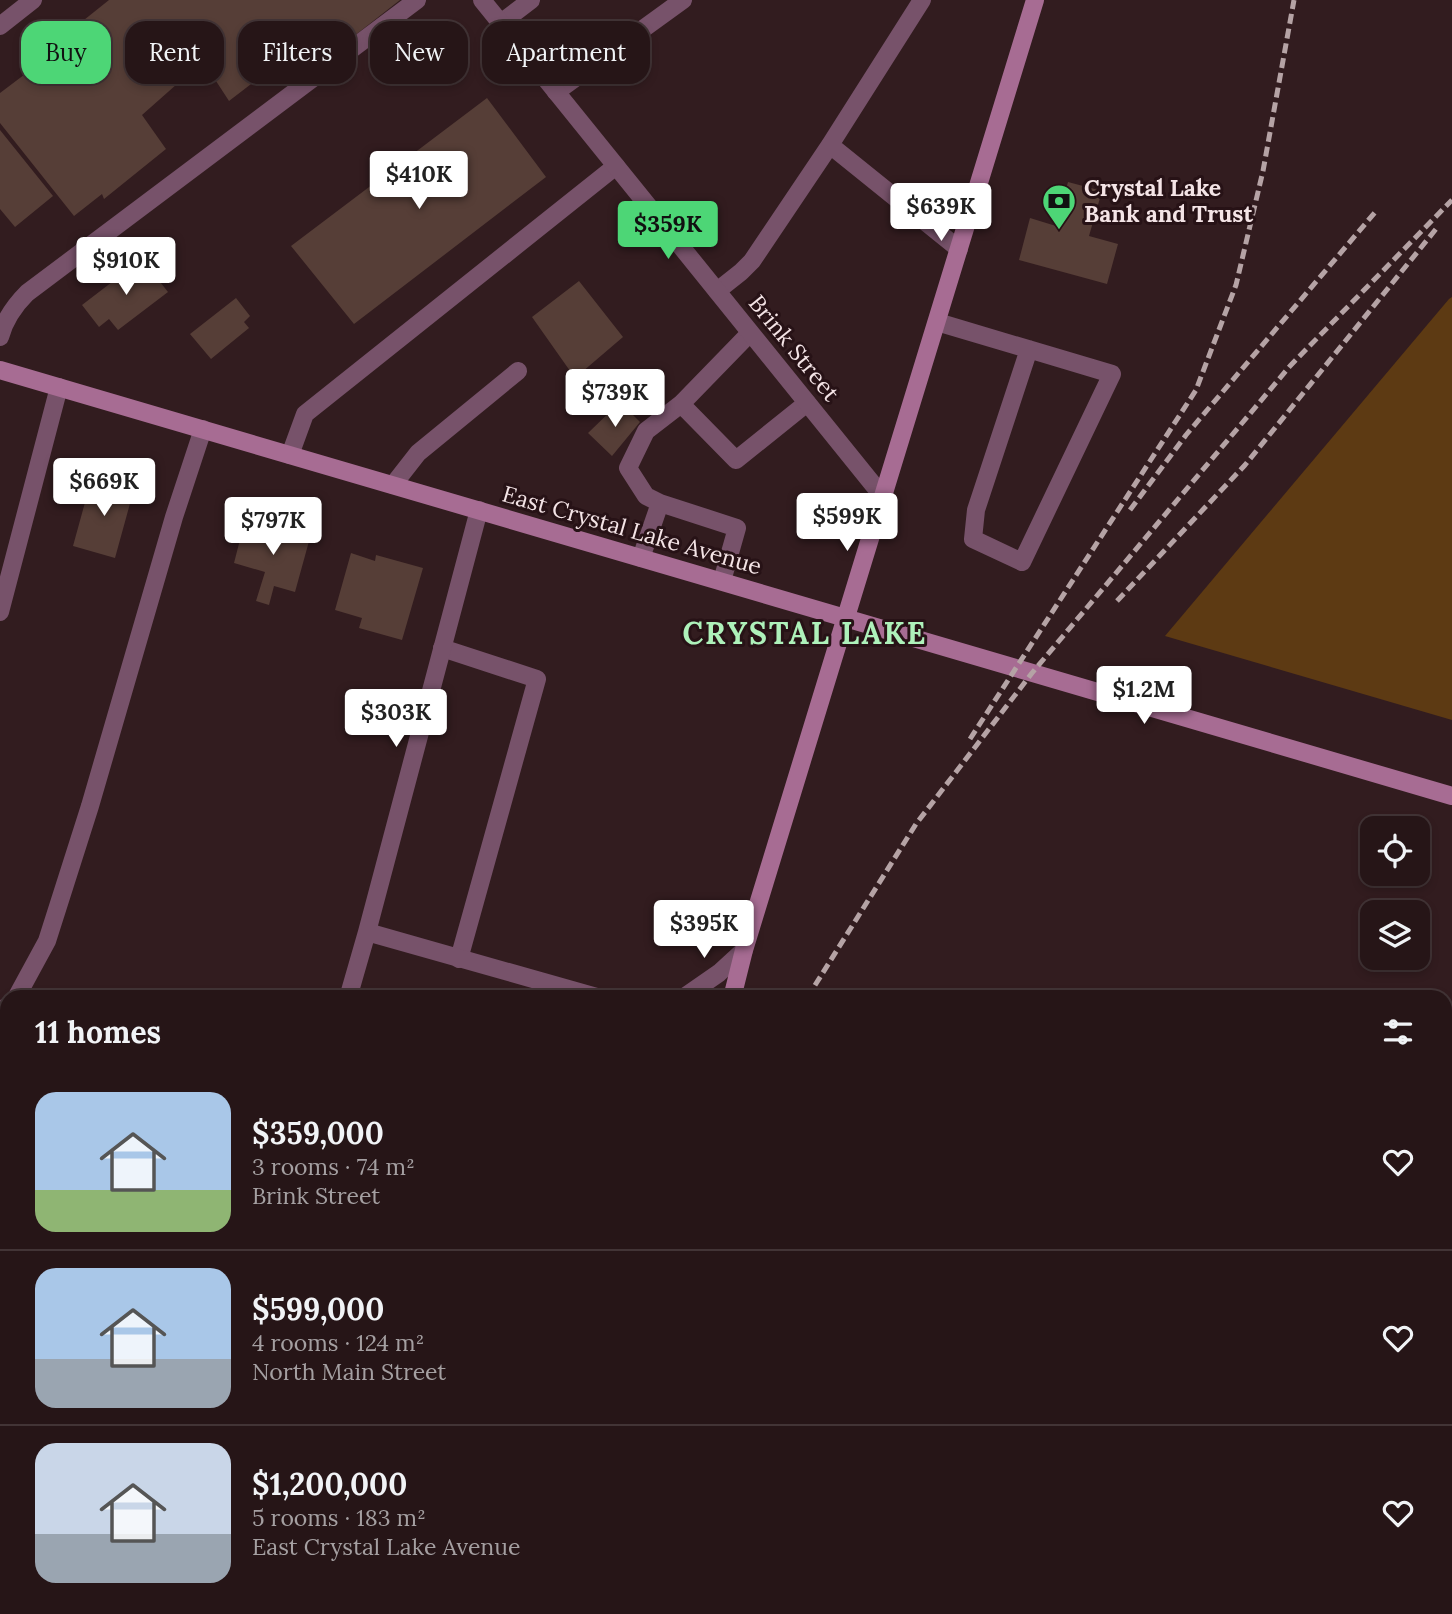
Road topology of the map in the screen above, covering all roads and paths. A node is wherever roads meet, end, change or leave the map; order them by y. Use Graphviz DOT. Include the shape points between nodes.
graph roads {
  1 [pos="33,0"];
  2 [pos="417,0"];
  3 [pos="482,0"];
  4 [pos="531,0"];
  5 [pos="683,0"];
  6 [pos="922,0"];
  7 [pos="1035,0"];
  8 [pos="499,21"];
  9 [pos="504,21"];
  10 [pos="0,26"];
  11 [pos="550,84"];
  12 [pos="556,92"];
  13 [pos="830,145"];
  14 [pos="616,166"];
  15 [pos="959,249"];
  16 [pos="717,291"];
  17 [pos="937,322"];
  18 [pos="750,333"];
  19 [pos="0,337"];
  20 [pos="1029,349"];
  21 [pos="0,370"];
  22 [pos="518,372"];
  23 [pos="59,387"];
  24 [pos="807,403"];
  25 [pos="681,404"];
  26 [pos="203,429"];
  27 [pos="290,455"];
  28 [pos="393,485"];
  29 [pos="884,498"];
  30 [pos="660,503"];
  31 [pos="479,510"];
  32 [pos="641,558"];
  33 [pos="722,581"];
  34 [pos="0,612"];
  35 [pos="846,619"];
  36 [pos="442,648"];
  37 [pos="1452,796"];
  38 [pos="367,932"];
  39 [pos="744,950"];
  40 [pos="459,959"];
  41 [pos="20,990"];
  42 [pos="350,990"];
  43 [pos="571,990"];
  44 [pos="695,990"];
  45 [pos="734,990"];
  1 -- 10 [label="street"];
  2 -- 19 [label="street" via="27,293 9,315"];
  3 -- 8 [label="street, Brink Street"];
  4 -- 9 [label="street"];
  5 -- 12 [label="street"];
  6 -- 13 [label="street"];
  7 -- 15 [label="street"];
  11 -- 12 [label="street, Brink Street"];
  12 -- 14 [label="street, Brink Street"];
  13 -- 15 [label="street"];
  13 -- 16 [label="street" via="752,261"];
  14 -- 16 [label="street, Brink Street"];
  14 -- 27 [label="street" via="305,414"];
  15 -- 17 [label="street"];
  16 -- 18 [label="street, Brink Street"];
  17 -- 20 [label="street"];
  17 -- 29 [label="street"];
  18 -- 24 [label="street, Brink Street"];
  18 -- 25 [label="street"];
  20 -- 20 [label="street" via="1112,374 1022,562 973,540 976,510"];
  21 -- 23 [label="street, East Crystal Lake Avenue"];
  22 -- 28 [label="street" via="418,453"];
  23 -- 26 [label="street, East Crystal Lake Avenue"];
  23 -- 34 [label="street"];
  24 -- 25 [label="street" via="736,460"];
  24 -- 29 [label="street, Brink Street"];
  25 -- 30 [label="street" via="646,431 628,468 646,496"];
  26 -- 27 [label="street, East Crystal Lake Avenue"];
  26 -- 41 [label="street" via="47,940"];
  27 -- 28 [label="street, East Crystal Lake Avenue"];
  28 -- 31 [label="street, East Crystal Lake Avenue"];
  29 -- 35 [label="street"];
  30 -- 32 [label="street"];
  30 -- 33 [label="street" via="737,528"];
  31 -- 32 [label="street, East Crystal Lake Avenue"];
  31 -- 36 [label="street"];
  32 -- 33 [label="street, East Crystal Lake Avenue"];
  33 -- 35 [label="street, East Crystal Lake Avenue"];
  35 -- 37 [label="street, East Crystal Lake Avenue"];
  35 -- 39 [label="street"];
  36 -- 38 [label="street"];
  36 -- 40 [label="street" via="537,679"];
  38 -- 40 [label="street"];
  38 -- 42 [label="street"];
  39 -- 44 [label="street"];
  39 -- 45 [label="street"];
  40 -- 43 [label="street"];
}
